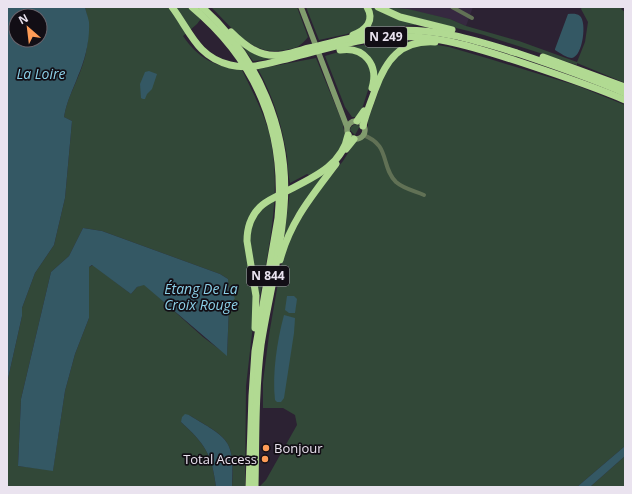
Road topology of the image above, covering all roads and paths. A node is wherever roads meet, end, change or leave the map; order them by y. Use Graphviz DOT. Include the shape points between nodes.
graph roads {
  1 [pos="172,7"];
  2 [pos="192,7"];
  3 [pos="202,7"];
  4 [pos="301,7"];
  5 [pos="367,7"];
  6 [pos="378,7"];
  7 [pos="452,7"];
  8 [pos="472,18"];
  9 [pos="218,25"];
  10 [pos="465,46"];
  11 [pos="310,51"];
  12 [pos="625,88"];
  13 [pos="625,93"];
  14 [pos="625,100"];
  15 [pos="341,109"];
  16 [pos="357,123"];
  17 [pos="350,134"];
  18 [pos="363,135"];
  19 [pos="424,195"];
  20 [pos="282,199"];
  21 [pos="271,290"];
  22 [pos="255,351"];
  23 [pos="249,487"];
  24 [pos="255,487"];
  1 -- 11 [label="highway, N 249" via="194,41 209,56 228,65 246,67 265,64"];
  2 -- 9 [label="highway, N 844"];
  3 -- 9 [label="highway, N 844"];
  4 -- 15 [label="main road"];
  5 -- 11 [label="highway" via="371,18 364,29"];
  6 -- 12 [label="highway" via="400,17 517,48"];
  7 -- 8 [label="street"];
  9 -- 11 [label="highway, N 249" via="244,44 264,54 280,55"];
  9 -- 20 [label="highway, N 844" via="242,56 266,96 281,147"];
  10 -- 11 [label="highway, N 249" via="428,37 390,37"];
  10 -- 14 [label="highway, N 249" via="532,66"];
  10 -- 16 [label="highway" via="422,42 399,52 390,60 381,75 367,112"];
  11 -- 13 [label="highway, N 249" via="353,38 389,31 423,30 523,55"];
  11 -- 16 [label="highway" via="351,49 369,61 374,79 363,114"];
  15 -- 16 [label="main road"];
  15 -- 17 [label="main road"];
  16 -- 17 [label="main road"];
  16 -- 18 [label="main road" via="364,130"];
  17 -- 18 [label="main road" via="359,138"];
  17 -- 21 [label="highway" via="339,160 295,220"];
  17 -- 22 [label="highway" via="346,144 328,168 267,201 255,212 250,222 246,241 256,296"];
  18 -- 19 [label="street" via="380,148 396,182"];
  20 -- 21 [label="highway, N 844" via="282,226"];
  20 -- 22 [label="highway, N 844"];
  21 -- 24 [label="highway, N 844" via="258,373"];
  22 -- 23 [label="highway, N 844"];
}
